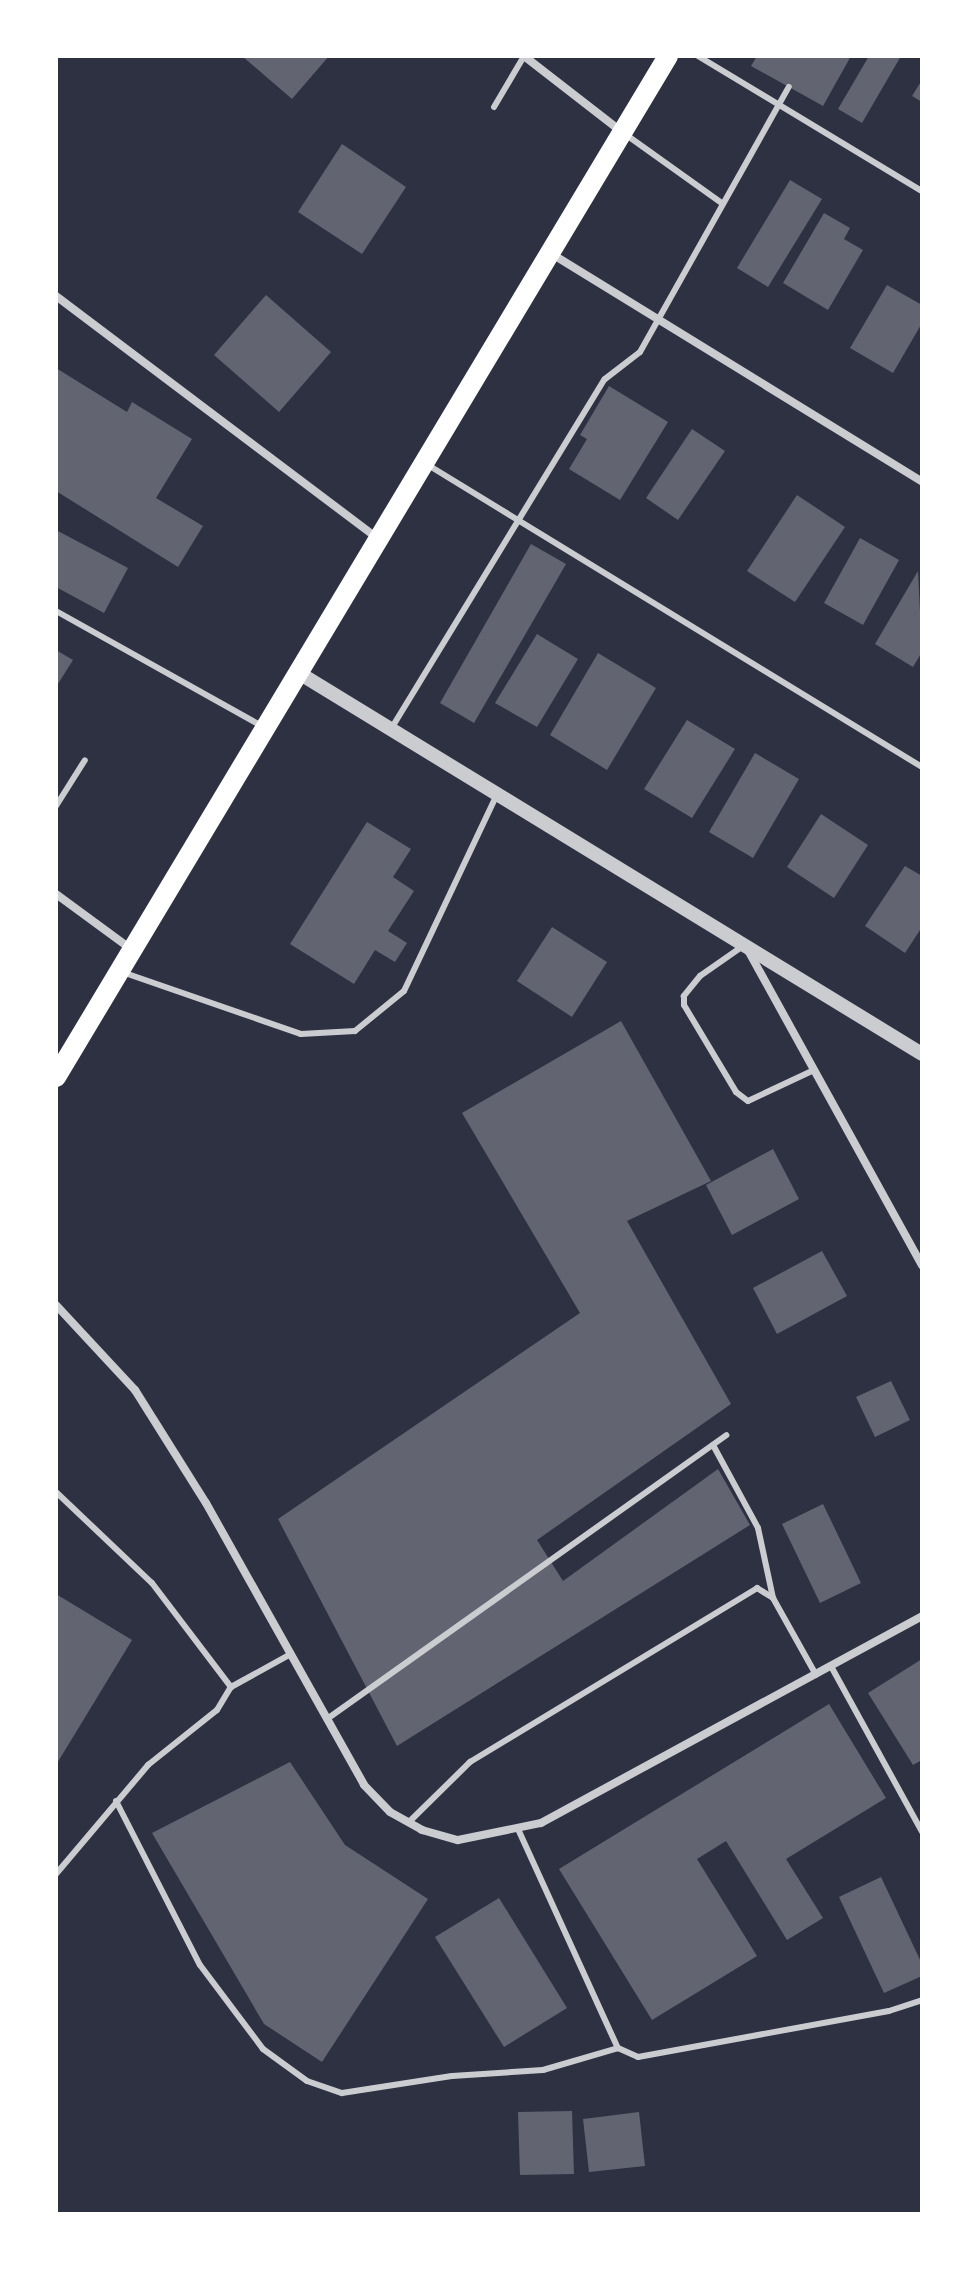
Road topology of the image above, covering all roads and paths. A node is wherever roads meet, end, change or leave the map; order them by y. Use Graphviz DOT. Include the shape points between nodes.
graph roads {
  1 [pos="524,56"];
  2 [pos="668,56"];
  3 [pos="698,56"];
  4 [pos="789,87"];
  5 [pos="779,105"];
  6 [pos="494,107"];
  7 [pos="623,132"];
  8 [pos="922,191"];
  9 [pos="723,204"];
  10 [pos="551,253"];
  11 [pos="56,296"];
  12 [pos="659,320"];
  13 [pos="425,463"];
  14 [pos="922,482"];
  15 [pos="519,520"];
  16 [pos="379,539"];
  17 [pos="56,611"];
  18 [pos="299,673"];
  19 [pos="265,728"];
  20 [pos="391,729"];
  21 [pos="85,760"];
  22 [pos="922,767"];
  23 [pos="497,794"];
  24 [pos="56,806"];
  25 [pos="56,894"];
  26 [pos="745,945"];
  27 [pos="132,950"];
  28 [pos="119,971"];
  29 [pos="922,1054"];
  30 [pos="814,1070"];
  31 [pos="56,1077"];
  32 [pos="922,1265"];
  33 [pos="56,1305"];
  34 [pos="726,1435"];
  35 [pos="713,1445"];
  36 [pos="56,1492"];
  37 [pos="773,1598"];
  38 [pos="922,1616"];
  39 [pos="291,1654"];
  40 [pos="832,1668"];
  41 [pos="816,1676"];
  42 [pos="231,1687"];
  43 [pos="327,1719"];
  44 [pos="116,1801"];
  45 [pos="409,1822"];
  46 [pos="518,1829"];
  47 [pos="922,1832"];
  48 [pos="56,1874"];
  49 [pos="922,2000"];
  50 [pos="618,2048"];
  1 -- 6 [label="lane"];
  1 -- 7 [label="street"];
  2 -- 7 [label="main road"];
  3 -- 5 [label="lane"];
  4 -- 5 [label="lane"];
  5 -- 8 [label="lane"];
  5 -- 9 [label="lane"];
  7 -- 9 [label="lane"];
  7 -- 10 [label="main road"];
  9 -- 12 [label="lane"];
  10 -- 12 [label="street"];
  10 -- 13 [label="main road"];
  11 -- 16 [label="street"];
  12 -- 14 [label="street"];
  12 -- 15 [label="lane" via="637,356 605,379"];
  13 -- 15 [label="lane"];
  13 -- 16 [label="main road"];
  15 -- 20 [label="lane"];
  15 -- 22 [label="lane"];
  16 -- 18 [label="main road"];
  17 -- 19 [label="lane"];
  18 -- 19 [label="main road"];
  18 -- 20 [label="street"];
  19 -- 27 [label="main road"];
  20 -- 23 [label="street"];
  21 -- 24 [label="lane"];
  23 -- 26 [label="street"];
  23 -- 28 [label="lane" via="404,991 355,1031 301,1034"];
  25 -- 27 [label="street"];
  26 -- 29 [label="street"];
  26 -- 30 [label="street"];
  26 -- 30 [label="lane" via="700,976 684,996 684,1005 736,1092 748,1101"];
  27 -- 28 [label="main road"];
  28 -- 31 [label="main road"];
  30 -- 32 [label="street"];
  33 -- 39 [label="street" via="135,1390"];
  34 -- 35 [label="lane"];
  35 -- 37 [label="lane" via="758,1528"];
  35 -- 43 [label="lane"];
  36 -- 42 [label="lane" via="152,1583"];
  37 -- 41 [label="lane"];
  37 -- 45 [label="lane" via="757,1588 470,1762"];
  38 -- 40 [label="street"];
  39 -- 42 [label="lane"];
  39 -- 43 [label="street"];
  40 -- 41 [label="street"];
  40 -- 47 [label="lane"];
  41 -- 46 [label="street" via="567,1810"];
  42 -- 44 [label="lane" via="217,1710 148,1765"];
  43 -- 45 [label="street" via="364,1785"];
  44 -- 48 [label="lane"];
  44 -- 50 [label="lane" via="200,1965 263,2049 307,2081 342,2093 452,2076 543,2070"];
  45 -- 46 [label="street" via="458,1840"];
  46 -- 50 [label="lane"];
  49 -- 50 [label="lane" via="889,2011 638,2057"];
}
